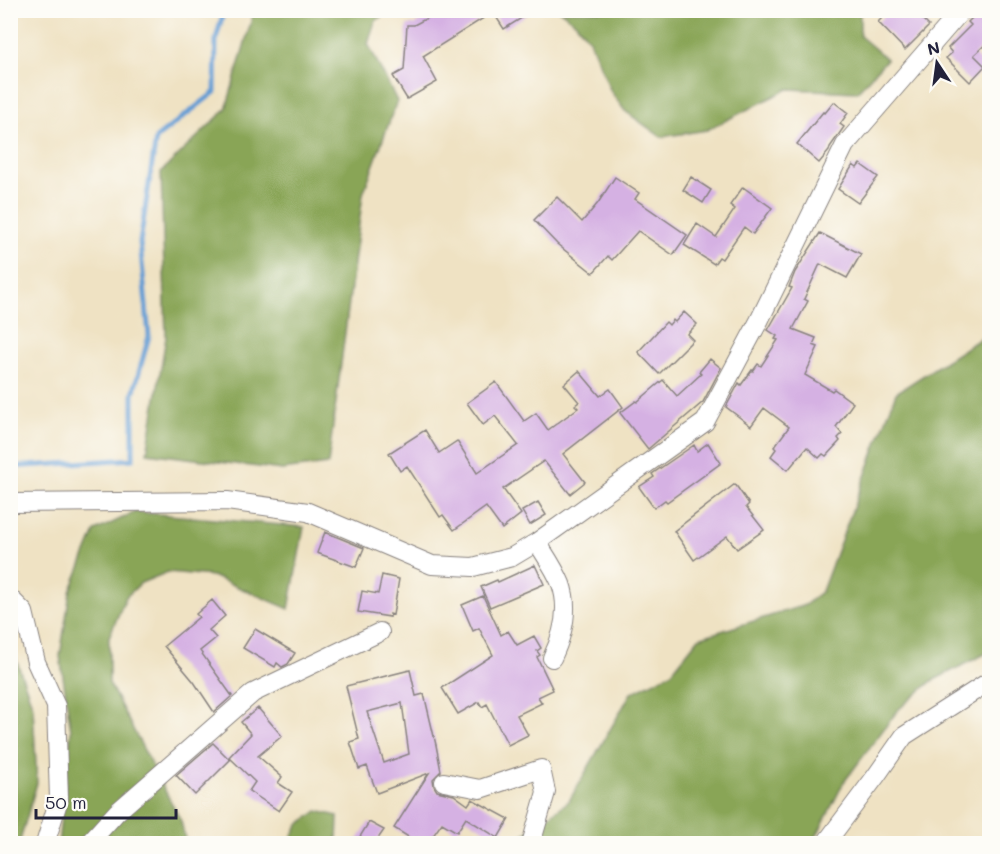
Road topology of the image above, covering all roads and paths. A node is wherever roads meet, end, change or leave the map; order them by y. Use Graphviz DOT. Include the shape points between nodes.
graph roads {
  1 [pos="962,10"];
  2 [pos="10,503"];
  3 [pos="537,542"];
  4 [pos="10,598"];
  5 [pos="380,632"];
  6 [pos="552,658"];
  7 [pos="990,681"];
  8 [pos="444,782"];
  9 [pos="45,843"];
  10 [pos="88,843"];
  11 [pos="531,843"];
  12 [pos="825,843"];
  1 -- 3 [label="street" via="845,145 705,422"];
  2 -- 3 [label="street" via="227,501 308,512 432,565 473,567 512,557"];
  3 -- 6 [label="street" via="561,585 565,614 561,640"];
  4 -- 9 [label="street" via="24,612 36,662 56,706 58,799"];
  5 -- 10 [label="street" via="254,693 117,812"];
  7 -- 12 [label="street" via="904,736"];
  8 -- 11 [label="street" via="480,789 541,769 546,792"];
}
